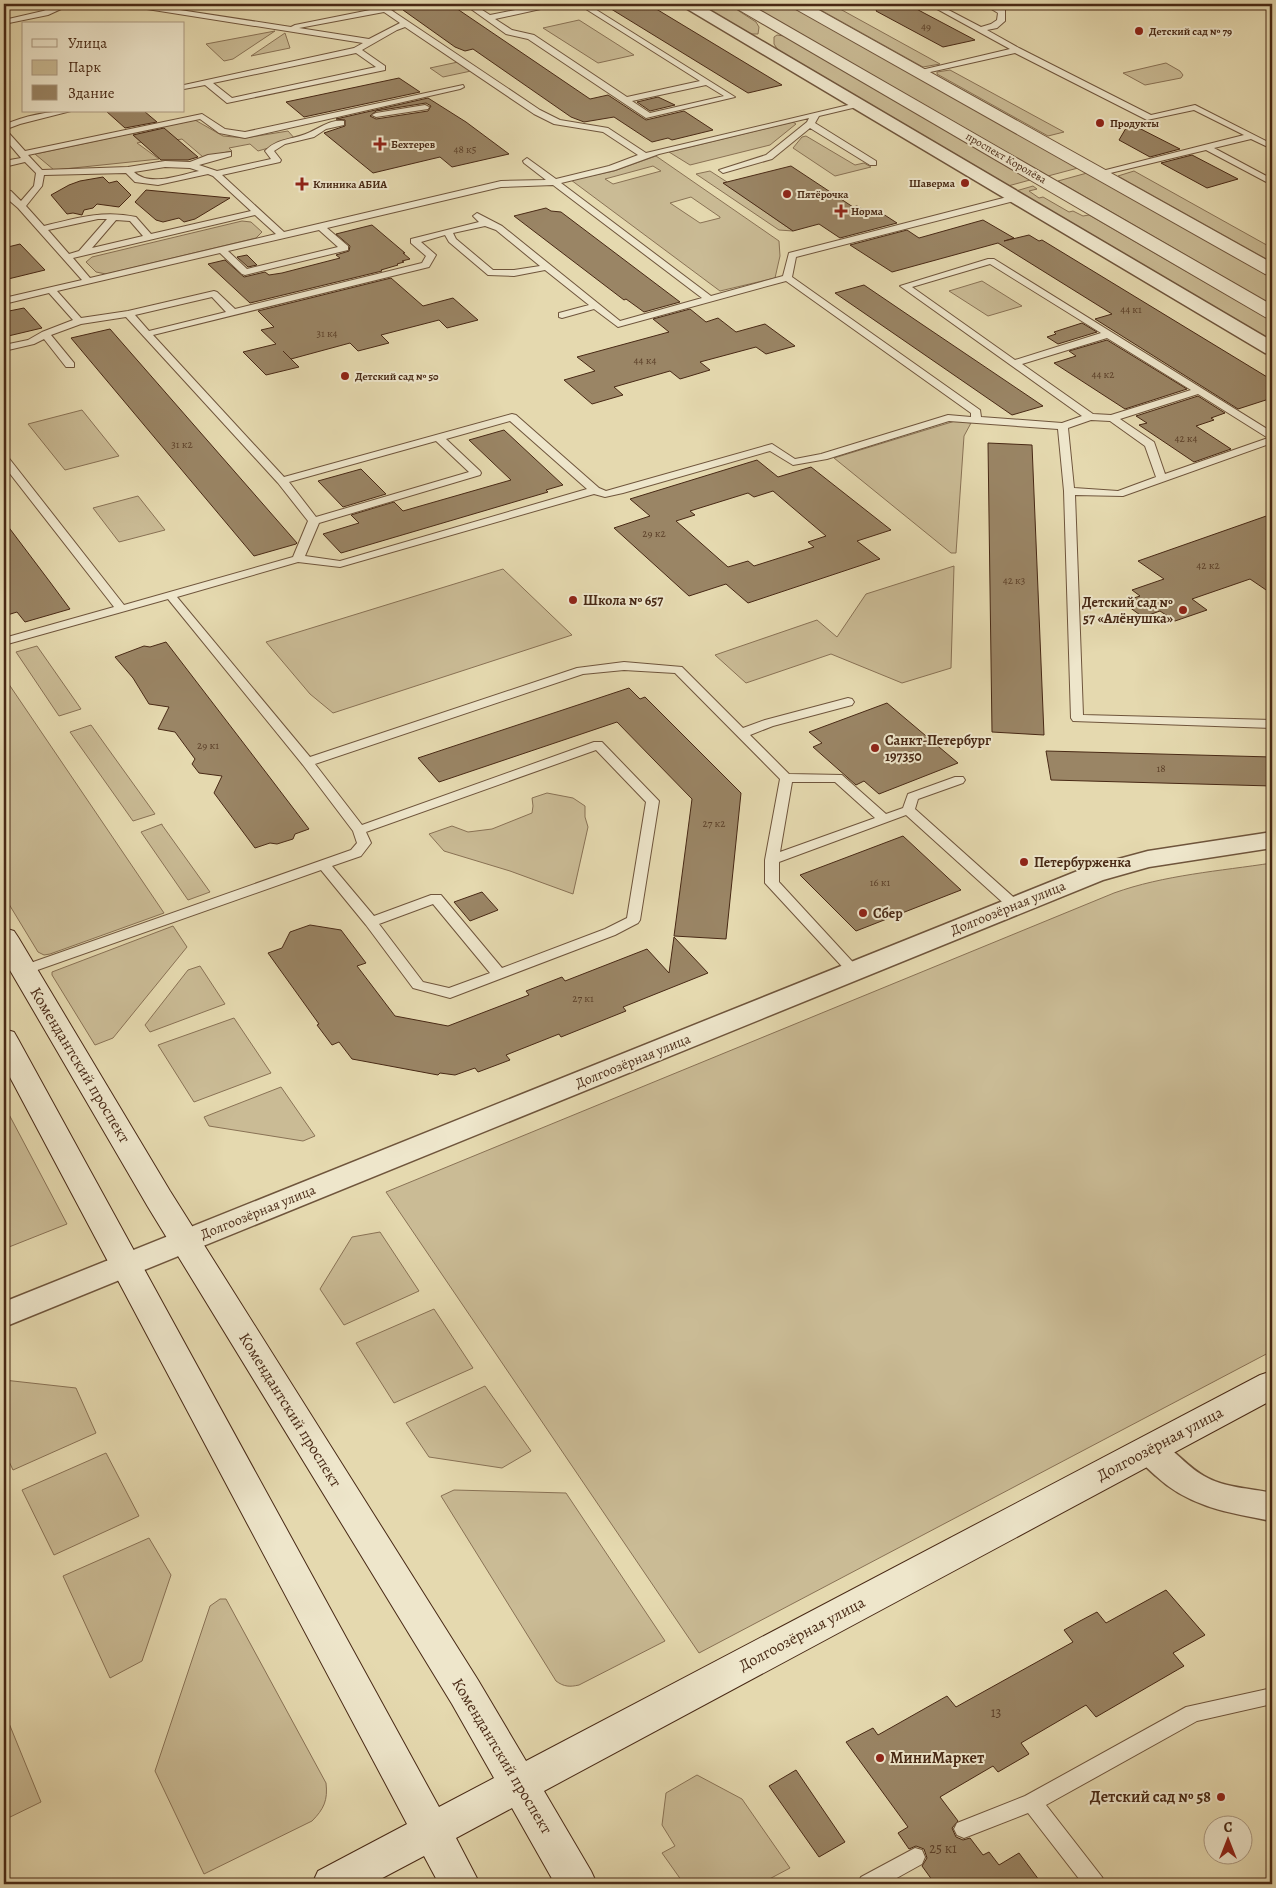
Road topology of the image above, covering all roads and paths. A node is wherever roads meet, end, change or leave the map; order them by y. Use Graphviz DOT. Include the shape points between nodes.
graph roads {
  1 [pos="68,4"];
  2 [pos="128,4"];
  3 [pos="410,4"];
  4 [pos="468,4"];
  5 [pos="554,4"];
  6 [pos="582,4"];
  7 [pos="689,4"];
  8 [pos="740,4"];
  9 [pos="797,4"];
  10 [pos="932,4"];
  11 [pos="987,4"];
  12 [pos="385,8"];
  13 [pos="488,18"];
  14 [pos="4,22"];
  15 [pos="771,22"];
  16 [pos="406,24"];
  17 [pos="284,29"];
  18 [pos="981,29"];
  19 [pos="371,42"];
  20 [pos="761,47"];
  21 [pos="357,50"];
  22 [pos="1016,50"];
  23 [pos="920,73"];
  24 [pos="206,82"];
  25 [pos="708,82"];
  26 [pos="185,87"];
  27 [pos="460,87"];
  28 [pos="626,100"];
  29 [pos="858,104"];
  30 [pos="377,105"];
  31 [pos="425,107"];
  32 [pos="62,112"];
  33 [pos="387,112"];
  34 [pos="816,114"];
  35 [pos="810,124"];
  36 [pos="4,128"];
  37 [pos="4,133"];
  38 [pos="1252,136"];
  39 [pos="1206,147"];
  40 [pos="1272,147"];
  41 [pos="228,154"];
  42 [pos="25,156"];
  43 [pos="645,156"];
  44 [pos="527,161"];
  45 [pos="872,163"];
  46 [pos="4,164"];
  47 [pos="191,165"];
  48 [pos="128,170"];
  49 [pos="723,170"];
  50 [pos="40,173"];
  51 [pos="212,173"];
  52 [pos="1101,174"];
  53 [pos="554,182"];
  54 [pos="1272,182"];
  55 [pos="4,192"];
  56 [pos="451,195"];
  57 [pos="1015,198"];
  58 [pos="970,199"];
  59 [pos="462,204"];
  60 [pos="20,206"];
  61 [pos="984,206"];
  62 [pos="264,216"];
  63 [pos="477,216"];
  64 [pos="114,217"];
  65 [pos="486,223"];
  66 [pos="320,226"];
  67 [pos="41,229"];
  68 [pos="448,232"];
  69 [pos="282,235"];
  70 [pos="149,238"];
  71 [pos="221,249"];
  72 [pos="82,254"];
  73 [pos="67,257"];
  74 [pos="547,267"];
  75 [pos="1272,270"];
  76 [pos="787,278"];
  77 [pos="88,281"];
  78 [pos="51,290"];
  79 [pos="709,299"];
  80 [pos="4,301"];
  81 [pos="596,306"];
  82 [pos="233,313"];
  83 [pos="1272,313"];
  84 [pos="128,314"];
  85 [pos="562,314"];
  86 [pos="79,321"];
  87 [pos="45,334"];
  88 [pos="146,334"];
  89 [pos="1109,334"];
  90 [pos="4,348"];
  91 [pos="1272,349"];
  92 [pos="1015,363"];
  93 [pos="70,365"];
  94 [pos="1199,391"];
  95 [pos="1090,417"];
  96 [pos="1112,418"];
  97 [pos="976,420"];
  98 [pos="1063,426"];
  99 [pos="1272,436"];
  100 [pos="438,438"];
  101 [pos="1272,440"];
  102 [pos="4,459"];
  103 [pos="1162,480"];
  104 [pos="282,481"];
  105 [pos="595,490"];
  106 [pos="1069,491"];
  107 [pos="314,521"];
  108 [pos="298,559"];
  109 [pos="170,595"];
  110 [pos="121,609"];
  111 [pos="4,642"];
  112 [pos="848,702"];
  113 [pos="1272,724"];
  114 [pos="740,734"];
  115 [pos="307,762"];
  116 [pos="786,778"];
  117 [pos="959,780"];
  118 [pos="908,810"];
  119 [pos="884,819"];
  120 [pos="359,830"];
  121 [pos="1272,840"];
  122 [pos="772,860"];
  123 [pos="324,865"];
  124 [pos="1015,906"];
  125 [pos="370,922"];
  126 [pos="4,936"];
  127 [pos="24,970"];
  128 [pos="854,971"];
  129 [pos="499,974"];
  130 [pos="4,1042"];
  131 [pos="185,1241"];
  132 [pos="125,1266"];
  133 [pos="4,1315"];
  134 [pos="1272,1384"];
  135 [pos="1150,1450"];
  136 [pos="1272,1506"];
  137 [pos="1272,1696"];
  138 [pos="520,1784"];
  139 [pos="1032,1802"];
  140 [pos="964,1829"];
  141 [pos="430,1832"];
  142 [pos="915,1857"];
  143 [pos="332,1884"];
  144 [pos="460,1884"];
  145 [pos="577,1884"];
  146 [pos="868,1884"];
  147 [pos="1095,1884"];
  1 -- 14 [label="lane"];
  2 -- 17 [label="lane"];
  3 -- 12 [label="lane"];
  4 -- 13 [label="lane"];
  5 -- 13 [label="lane"];
  6 -- 25 [label="lane"];
  7 -- 20 [label="street"];
  8 -- 15 [label="main road, проспект Королёва"];
  9 -- 23 [label="main road"];
  10 -- 18 [label="lane"];
  11 -- 18 [label="lane" via="1002,12 1001,21"];
  12 -- 16 [label="lane"];
  12 -- 17 [label="lane"];
  13 -- 28 [label="lane" via="509,32 531,37"];
  15 -- 20 [label="street"];
  15 -- 83 [label="main road, проспект Королёва"];
  16 -- 19 [label="lane"];
  16 -- 43 [label="lane" via="538,112 557,122 605,130"];
  17 -- 19 [label="lane"];
  18 -- 22 [label="lane"];
  19 -- 21 [label="lane"];
  20 -- 29 [label="street"];
  21 -- 24 [label="lane"];
  21 -- 24 [label="lane" via="382,68 230,101"];
  22 -- 23 [label="lane"];
  22 -- 38 [label="lane" via="1150,118 1196,107"];
  23 -- 52 [label="main road"];
  24 -- 26 [label="lane"];
  25 -- 28 [label="lane"];
  25 -- 28 [label="lane" via="732,97 649,116"];
  27 -- 30 [label="lane"];
  29 -- 34 [label="lane"];
  29 -- 57 [label="street"];
  30 -- 33 [label="lane"];
  30 -- 42 [label="lane" via="245,135 222,131 202,116"];
  31 -- 33 [label="lane"];
  32 -- 36 [label="lane"];
  33 -- 51 [label="lane" via="323,127 311,135 282,142 269,151 277,160"];
  34 -- 35 [label="lane"];
  34 -- 43 [label="lane"];
  35 -- 45 [label="lane"];
  35 -- 49 [label="lane" via="769,158"];
  37 -- 42 [label="lane"];
  38 -- 39 [label="lane"];
  38 -- 40 [label="lane"];
  39 -- 52 [label="lane"];
  39 -- 54 [label="lane"];
  41 -- 47 [label="lane"];
  42 -- 46 [label="lane"];
  42 -- 50 [label="lane"];
  43 -- 53 [label="lane"];
  44 -- 53 [label="lane"];
  47 -- 48 [label="lane" via="165,164"];
  47 -- 51 [label="lane"];
  48 -- 50 [label="lane"];
  48 -- 51 [label="lane" via="138,180 158,182"];
  50 -- 60 [label="lane" via="38,186"];
  51 -- 62 [label="lane"];
  52 -- 75 [label="main road"];
  53 -- 56 [label="lane" via="502,184"];
  53 -- 79 [label="lane"];
  55 -- 60 [label="lane"];
  56 -- 59 [label="lane"];
  56 -- 66 [label="lane"];
  57 -- 61 [label="lane"];
  57 -- 91 [label="street"];
  58 -- 61 [label="lane"];
  60 -- 67 [label="lane"];
  61 -- 76 [label="lane" via="792,255"];
  62 -- 69 [label="lane"];
  62 -- 70 [label="lane"];
  63 -- 65 [label="lane"];
  64 -- 67 [label="lane" via="98,216"];
  64 -- 70 [label="lane" via="133,219"];
  64 -- 72 [label="lane"];
  65 -- 68 [label="lane"];
  65 -- 74 [label="lane" via="499,228"];
  66 -- 69 [label="lane"];
  66 -- 71 [label="lane" via="345,248 245,272"];
  67 -- 73 [label="lane"];
  68 -- 74 [label="lane" via="452,240 491,273"];
  68 -- 82 [label="lane" via="414,241 431,255 426,265"];
  69 -- 71 [label="lane"];
  70 -- 72 [label="lane"];
  71 -- 77 [label="lane"];
  72 -- 73 [label="lane"];
  73 -- 77 [label="lane"];
  74 -- 81 [label="lane"];
  76 -- 79 [label="lane"];
  76 -- 97 [label="lane" via="976,412"];
  77 -- 78 [label="lane"];
  78 -- 80 [label="lane"];
  78 -- 86 [label="lane"];
  79 -- 81 [label="lane" via="618,324"];
  81 -- 85 [label="lane"];
  82 -- 84 [label="lane" via="214,294"];
  82 -- 88 [label="lane"];
  84 -- 86 [label="lane"];
  84 -- 88 [label="lane"];
  86 -- 87 [label="lane"];
  87 -- 90 [label="lane" via="30,342"];
  87 -- 93 [label="lane"];
  88 -- 104 [label="lane"];
  89 -- 92 [label="lane"];
  89 -- 92 [label="lane" via="991,261 905,286"];
  89 -- 94 [label="lane"];
  92 -- 95 [label="lane"];
  94 -- 96 [label="lane"];
  94 -- 99 [label="lane"];
  95 -- 96 [label="lane"];
  95 -- 98 [label="lane"];
  96 -- 103 [label="lane" via="1150,444"];
  97 -- 98 [label="lane"];
  97 -- 105 [label="lane" via="948,418 823,457 792,462 772,447 623,490 605,494"];
  98 -- 106 [label="lane"];
  100 -- 104 [label="lane"];
  100 -- 105 [label="lane" via="512,416"];
  100 -- 107 [label="lane" via="476,473"];
  101 -- 103 [label="lane"];
  102 -- 110 [label="lane"];
  103 -- 106 [label="lane" via="1119,494"];
  104 -- 107 [label="lane"];
  105 -- 108 [label="lane" via="340,564"];
  106 -- 113 [label="lane" via="1077,718"];
  107 -- 108 [label="lane"];
  108 -- 109 [label="lane"];
  109 -- 110 [label="lane"];
  109 -- 115 [label="lane"];
  110 -- 111 [label="lane"];
  112 -- 114 [label="lane"];
  114 -- 115 [label="lane" via="678,670 624,666 581,671"];
  114 -- 116 [label="lane"];
  115 -- 120 [label="lane"];
  116 -- 119 [label="lane" via="838,778"];
  116 -- 122 [label="lane"];
  117 -- 118 [label="lane" via="913,797"];
  118 -- 119 [label="lane"];
  118 -- 124 [label="lane"];
  119 -- 122 [label="lane"];
  120 -- 123 [label="lane" via="364,843 356,853"];
  120 -- 129 [label="lane" via="598,745 653,801 633,920 610,932"];
  121 -- 124 [label="street, Долгоозёрная улица" via="1130,864 1094,874"];
  122 -- 128 [label="lane" via="772,883"];
  123 -- 125 [label="lane"];
  123 -- 127 [label="lane"];
  124 -- 128 [label="street, Долгоозёрная улица"];
  125 -- 129 [label="lane" via="418,985 450,993"];
  125 -- 129 [label="lane" via="436,898"];
  126 -- 127 [label="main road, Комендантский проспект"];
  127 -- 131 [label="main road, Комендантский проспект"];
  128 -- 131 [label="street, Долгоозёрная улица"];
  130 -- 132 [label="main road"];
  131 -- 132 [label="street, Долгоозёрная улица"];
  131 -- 138 [label="main road, Комендантский проспект"];
  132 -- 133 [label="street, Долгоозёрная улица"];
  132 -- 141 [label="main road"];
  134 -- 135 [label="main road, Долгоозёрная улица"];
  135 -- 136 [label="street" via="1172,1473 1196,1488 1227,1498"];
  135 -- 138 [label="main road, Долгоозёрная улица"];
  137 -- 139 [label="lane" via="1193,1713"];
  138 -- 141 [label="main road, Долгоозёрная улица"];
  138 -- 145 [label="main road, Комендантский проспект"];
  139 -- 140 [label="lane"];
  139 -- 147 [label="lane"];
  141 -- 143 [label="main road, Долгоозёрная улица"];
  141 -- 144 [label="main road"];
  142 -- 146 [label="lane"];
}
